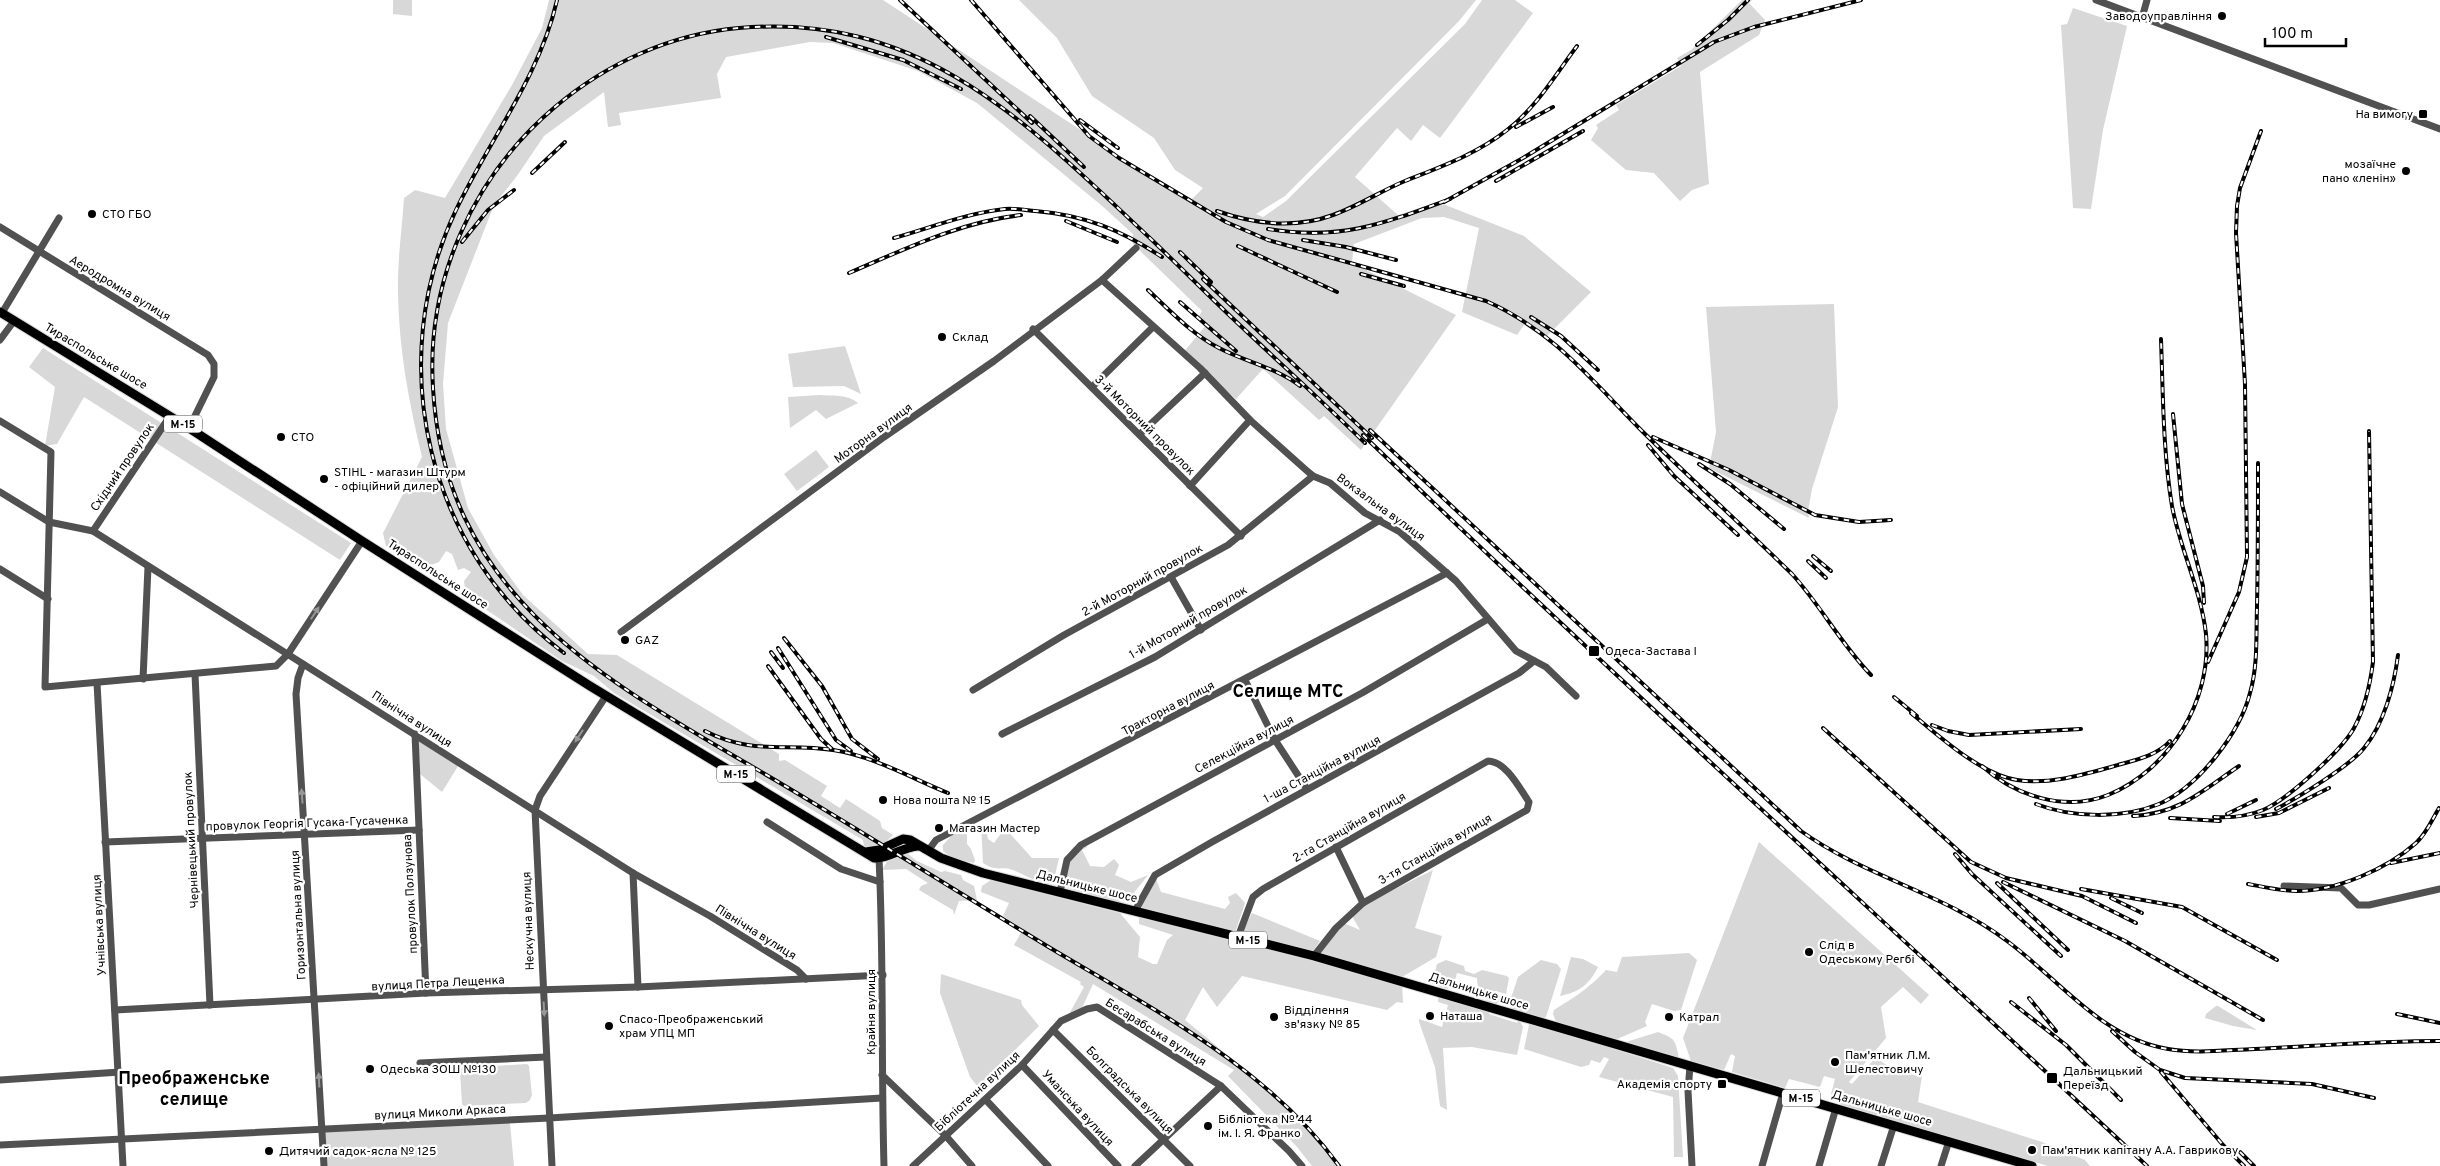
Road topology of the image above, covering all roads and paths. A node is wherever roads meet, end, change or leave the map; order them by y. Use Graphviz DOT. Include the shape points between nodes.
graph roads {
  1 [pos="2096,0"];
  2 [pos="2147,0"];
  3 [pos="2142,18"];
  4 [pos="2440,129"];
  5 [pos="59,218"];
  6 [pos="0,227"];
  7 [pos="1136,248"];
  8 [pos="38,251"];
  9 [pos="1102,280"];
  10 [pos="1,313"];
  11 [pos="14,321"];
  12 [pos="1152,327"];
  13 [pos="1033,329"];
  14 [pos="0,340"];
  15 [pos="1205,373"];
  16 [pos="1092,388"];
  17 [pos="170,416"];
  18 [pos="0,420"];
  19 [pos="1250,420"];
  20 [pos="190,428"];
  21 [pos="1140,434"];
  22 [pos="1313,476"];
  23 [pos="1190,486"];
  24 [pos="0,492"];
  25 [pos="1380,520"];
  26 [pos="49,522"];
  27 [pos="93,531"];
  28 [pos="1241,536"];
  29 [pos="362,541"];
  30 [pos="148,567"];
  31 [pos="0,569"];
  32 [pos="1447,573"];
  33 [pos="1171,577"];
  34 [pos="48,599"];
  35 [pos="1488,619"];
  36 [pos="1201,630"];
  37 [pos="621,632"];
  38 [pos="288,654"];
  39 [pos="1534,661"];
  40 [pos="303,664"];
  41 [pos="195,674"];
  42 [pos="143,679"];
  43 [pos="1245,680"];
  44 [pos="97,683"];
  45 [pos="973,690"];
  46 [pos="606,696"];
  47 [pos="1576,696"];
  48 [pos="415,734"];
  49 [pos="1002,734"];
  50 [pos="1275,740"];
  51 [pos="1495,761"];
  52 [pos="1306,789"];
  53 [pos="535,810"];
  54 [pos="767,822"];
  55 [pos="419,830"];
  56 [pos="305,834"];
  57 [pos="202,838"];
  58 [pos="106,842"];
  59 [pos="1336,847"];
  60 [pos="928,851"];
  61 [pos="879,854"];
  62 [pos="633,873"];
  63 [pos="880,882"];
  64 [pos="2284,886"];
  65 [pos="2440,888"];
  66 [pos="1060,892"];
  67 [pos="1362,903"];
  68 [pos="1135,911"];
  69 [pos="1238,937"];
  70 [pos="1314,956"];
  71 [pos="882,975"];
  72 [pos="806,979"];
  73 [pos="638,987"];
  74 [pos="542,990"];
  75 [pos="426,993"];
  76 [pos="314,1001"];
  77 [pos="210,1005"];
  78 [pos="115,1010"];
  79 [pos="1053,1030"];
  80 [pos="546,1056"];
  81 [pos="420,1063"];
  82 [pos="1022,1065"];
  83 [pos="1690,1066"];
  84 [pos="120,1072"];
  85 [pos="882,1075"];
  86 [pos="0,1080"];
  87 [pos="1221,1086"];
  88 [pos="1783,1093"];
  89 [pos="882,1098"];
  90 [pos="986,1100"];
  91 [pos="1836,1108"];
  92 [pos="550,1118"];
  93 [pos="1894,1124"];
  94 [pos="322,1129"];
  95 [pos="946,1136"];
  96 [pos="122,1139"];
  97 [pos="1164,1139"];
  98 [pos="1948,1141"];
  99 [pos="0,1145"];
  100 [pos="2008,1162"];
  101 [pos="123,1166"];
  102 [pos="324,1166"];
  103 [pos="552,1166"];
  104 [pos="884,1166"];
  105 [pos="913,1166"];
  106 [pos="972,1166"];
  107 [pos="1048,1166"];
  108 [pos="1118,1166"];
  109 [pos="1135,1166"];
  110 [pos="1190,1166"];
  111 [pos="1302,1166"];
  112 [pos="1692,1166"];
  113 [pos="1762,1166"];
  114 [pos="1819,1166"];
  115 [pos="1881,1166"];
  116 [pos="1941,1166"];
  117 [pos="2032,1166"];
  1 -- 3 [label="street"];
  2 -- 3 [label="street"];
  3 -- 4 [label="street"];
  5 -- 8 [label="street"];
  6 -- 8 [label="street, Аеродромна вулиця"];
  7 -- 9 [label="street, Моторна вулиця"];
  8 -- 10 [label="street"];
  8 -- 20 [label="street, Аеродромна вулиця" via="208,355 214,364 214,377"];
  9 -- 12 [label="street, Вокзальна вулиця"];
  9 -- 13 [label="street, Моторна вулиця"];
  10 -- 11 [label="main road, Тираспольське шосе / М-15"];
  11 -- 14 [label="street"];
  11 -- 17 [label="main road, Тираспольське шосе / М-15"];
  12 -- 15 [label="street, Вокзальна вулиця"];
  12 -- 16 [label="street"];
  13 -- 16 [label="street, 3-й Моторний провулок"];
  13 -- 37 [label="street, Моторна вулиця" via="994,361 884,437"];
  15 -- 19 [label="street, Вокзальна вулиця"];
  15 -- 21 [label="street"];
  16 -- 21 [label="street, 3-й Моторний провулок"];
  17 -- 20 [label="main road, Тираспольське шосе / М-15"];
  17 -- 27 [label="street, Східний провулок"];
  18 -- 26 [label="street" via="51,452"];
  19 -- 22 [label="street, Вокзальна вулиця"];
  19 -- 23 [label="street"];
  20 -- 29 [label="main road, Тираспольське шосе / М-15"];
  21 -- 23 [label="street, 3-й Моторний провулок"];
  22 -- 25 [label="street, Вокзальна вулиця" via="1330,483 1365,513"];
  22 -- 28 [label="street, 2-й Моторний провулок"];
  23 -- 28 [label="street, 3-й Моторний провулок"];
  24 -- 26 [label="street, Північна вулиця"];
  25 -- 32 [label="street, Вокзальна вулиця" via="1400,532"];
  25 -- 36 [label="street, 1-й Моторний провулок"];
  26 -- 27 [label="street, Північна вулиця"];
  26 -- 34 [label="street"];
  27 -- 30 [label="street, Північна вулиця"];
  28 -- 33 [label="street, 2-й Моторний провулок"];
  38 -- 29 [label="street, one-way"];
  29 -- 46 [label="main road, Тираспольське шосе / М-15"];
  30 -- 38 [label="street, Північна вулиця"];
  30 -- 42 [label="street"];
  31 -- 34 [label="street"];
  32 -- 35 [label="street, Вокзальна вулиця"];
  32 -- 43 [label="street, Тракторна вулиця"];
  33 -- 36 [label="street"];
  33 -- 45 [label="street, 2-й Моторний провулок"];
  34 -- 44 [label="street" via="45,687"];
  35 -- 39 [label="street, Вокзальна вулиця" via="1516,651"];
  35 -- 50 [label="street, Селекційна вулиця"];
  36 -- 49 [label="street, 1-й Моторний провулок" via="1155,657"];
  38 -- 40 [label="street, Північна вулиця"];
  38 -- 41 [label="street" via="271,668"];
  39 -- 47 [label="street, Вокзальна вулиця" via="1546,667"];
  39 -- 52 [label="street, 1-ша Станційна вулиця" via="1519,673"];
  40 -- 48 [label="street, Північна вулиця"];
  56 -- 40 [label="street, Горизонтальна вулиця, one-way" via="296,694"];
  41 -- 42 [label="street"];
  41 -- 57 [label="street, Чернівецький провулок"];
  42 -- 44 [label="street"];
  43 -- 50 [label="street"];
  43 -- 60 [label="street, Тракторна вулиця" via="936,840"];
  44 -- 58 [label="street, Учнівська вулиця"];
  46 -- 53 [label="street, Нескучна вулиця, one-way" via="540,796"];
  46 -- 61 [label="main road, Тираспольське шосе / М-15" via="866,852"];
  48 -- 53 [label="street, Північна вулиця"];
  48 -- 55 [label="street, провулок Ползунова"];
  50 -- 52 [label="street"];
  50 -- 66 [label="street, Селекційна вулиця" via="1081,845 1067,860"];
  51 -- 59 [label="street, 2-га Станційна вулиця" via="1488,761"];
  51 -- 67 [label="street, 3-тя Станційна вулиця" via="1506,770 1529,802 1527,810"];
  52 -- 68 [label="street, 1-ша Станційна вулиця" via="1155,876"];
  53 -- 62 [label="street, Північна вулиця"];
  53 -- 74 [label="street, Нескучна вулиця"];
  54 -- 63 [label="street" via="841,869"];
  55 -- 56 [label="street, провулок Георгія Гусака-Гусаченка"];
  55 -- 75 [label="street, провулок Ползунова"];
  56 -- 57 [label="street, провулок Георгія Гусака-Гусаченка"];
  56 -- 76 [label="street, Горизонтальна вулиця"];
  57 -- 58 [label="street, провулок Георгія Гусака-Гусаченка"];
  57 -- 77 [label="street, Чернівецький провулок"];
  58 -- 78 [label="street, Учнівська вулиця"];
  59 -- 67 [label="street"];
  59 -- 69 [label="street, 2-га Станційна вулиця" via="1253,897"];
  60 -- 61 [label="main road, Дальницьке шосе / М-15" via="918,846"];
  60 -- 66 [label="main road, Дальницьке шосе / М-15" via="983,873"];
  61 -- 63 [label="street, Крайня вулиця"];
  62 -- 72 [label="street, Північна вулиця" via="710,916 797,970"];
  62 -- 73 [label="street"];
  63 -- 71 [label="street, Крайня вулиця"];
  64 -- 65 [label="street" via="2341,888 2358,905 2369,906"];
  66 -- 68 [label="main road, Дальницьке шосе / М-15"];
  67 -- 70 [label="street, 3-тя Станційна вулиця"];
  68 -- 69 [label="main road, Дальницьке шосе / М-15"];
  69 -- 70 [label="main road, Дальницьке шосе / М-15"];
  70 -- 83 [label="main road, Дальницьке шосе / М-15"];
  71 -- 72 [label="street, вулиця Петра Лещенка"];
  71 -- 85 [label="street, Крайня вулиця"];
  72 -- 73 [label="street, вулиця Петра Лещенка"];
  73 -- 74 [label="street, вулиця Петра Лещенка"];
  74 -- 75 [label="street, вулиця Петра Лещенка"];
  74 -- 80 [label="street, Нескучна вулиця, one-way"];
  75 -- 76 [label="street, вулиця Петра Лещенка"];
  76 -- 77 [label="street, вулиця Петра Лещенка"];
  94 -- 76 [label="street, Горизонтальна вулиця, one-way"];
  77 -- 78 [label="street, вулиця Петра Лещенка"];
  78 -- 84 [label="street, Учнівська вулиця"];
  79 -- 82 [label="street, Бібліотечна вулиця"];
  79 -- 87 [label="street, Бесарабська вулиця" via="1061,1021 1097,1007"];
  79 -- 97 [label="street, Болградська вулиця"];
  80 -- 81 [label="street"];
  80 -- 92 [label="street, Нескучна вулиця"];
  82 -- 90 [label="street, Бібліотечна вулиця"];
  82 -- 108 [label="street, Уманська вулиця"];
  83 -- 88 [label="main road, Дальницьке шосе / М-15"];
  83 -- 112 [label="street"];
  84 -- 86 [label="street"];
  84 -- 96 [label="street, Учнівська вулиця"];
  85 -- 89 [label="street, Крайня вулиця"];
  85 -- 95 [label="street"];
  87 -- 97 [label="street"];
  87 -- 111 [label="street"];
  88 -- 91 [label="main road, Дальницьке шосе / М-15"];
  88 -- 113 [label="street"];
  89 -- 92 [label="street, вулиця Миколи Аркаса"];
  89 -- 104 [label="street, Крайня вулиця"];
  90 -- 95 [label="street, Бібліотечна вулиця"];
  90 -- 107 [label="street"];
  91 -- 93 [label="main road, Дальницьке шосе / М-15"];
  91 -- 114 [label="street"];
  92 -- 94 [label="street, вулиця Миколи Аркаса"];
  92 -- 103 [label="street, Нескучна вулиця"];
  93 -- 98 [label="main road, Дальницьке шосе / М-15"];
  93 -- 115 [label="street"];
  94 -- 96 [label="street, вулиця Миколи Аркаса"];
  94 -- 102 [label="street, Горизонтальна вулиця"];
  95 -- 105 [label="street, Бібліотечна вулиця"];
  95 -- 106 [label="street"];
  96 -- 99 [label="street, вулиця Миколи Аркаса"];
  96 -- 101 [label="street, Учнівська вулиця"];
  97 -- 109 [label="street"];
  97 -- 110 [label="street, Болградська вулиця"];
  98 -- 100 [label="main road, Дальницьке шосе / М-15"];
  98 -- 116 [label="street"];
  100 -- 117 [label="main road, Дальницьке шосе / М-15"];
}
